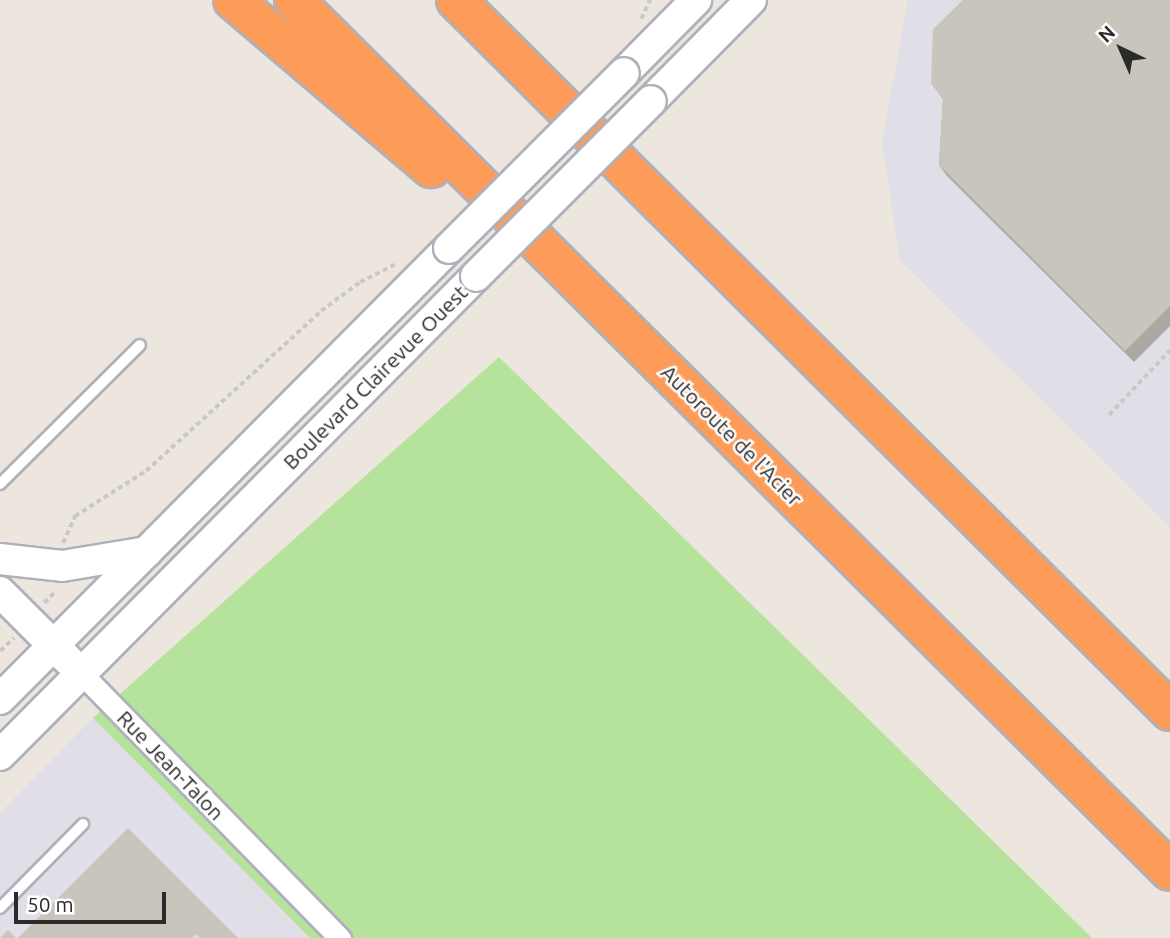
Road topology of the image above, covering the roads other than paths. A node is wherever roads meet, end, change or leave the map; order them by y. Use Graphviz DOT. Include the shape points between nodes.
graph roads {
  1 [pos="233,0"];
  2 [pos="294,0"];
  3 [pos="456,0"];
  4 [pos="490,0"];
  5 [pos="696,0"];
  6 [pos="751,0"];
  7 [pos="587,129"];
  8 [pos="140,345"];
  9 [pos="649,353"];
  10 [pos="0,484"];
  11 [pos="147,552"];
  12 [pos="0,559"];
  13 [pos="0,592"];
  14 [pos="54,646"];
  15 [pos="81,673"];
  16 [pos="0,699"];
  17 [pos="1170,711"];
  18 [pos="0,755"];
  19 [pos="83,824"];
  20 [pos="1170,871"];
  21 [pos="0,908"];
  22 [pos="329,934"];
  1 -- 9 [label="highway"];
  2 -- 9 [label="highway, Autoroute de l'Acier"];
  3 -- 7 [label="highway"];
  4 -- 7 [label="highway"];
  5 -- 11 [label="street, Boulevard Clairevue Ouest, bridge"];
  6 -- 15 [label="street, Boulevard Clairevue Ouest, bridge"];
  7 -- 17 [label="highway"];
  8 -- 10 [label="lane"];
  9 -- 20 [label="highway, Autoroute de l'Acier"];
  11 -- 12 [label="street" via="62,566"];
  11 -- 14 [label="street, Boulevard Clairevue Ouest"];
  13 -- 14 [label="street, Rue Jean-Talon"];
  14 -- 15 [label="street, Rue Jean-Talon"];
  14 -- 16 [label="street, Boulevard Clairevue Ouest"];
  15 -- 18 [label="street, Boulevard Clairevue Ouest"];
  15 -- 22 [label="street, Rue Jean-Talon"];
  19 -- 21 [label="lane"];
}
